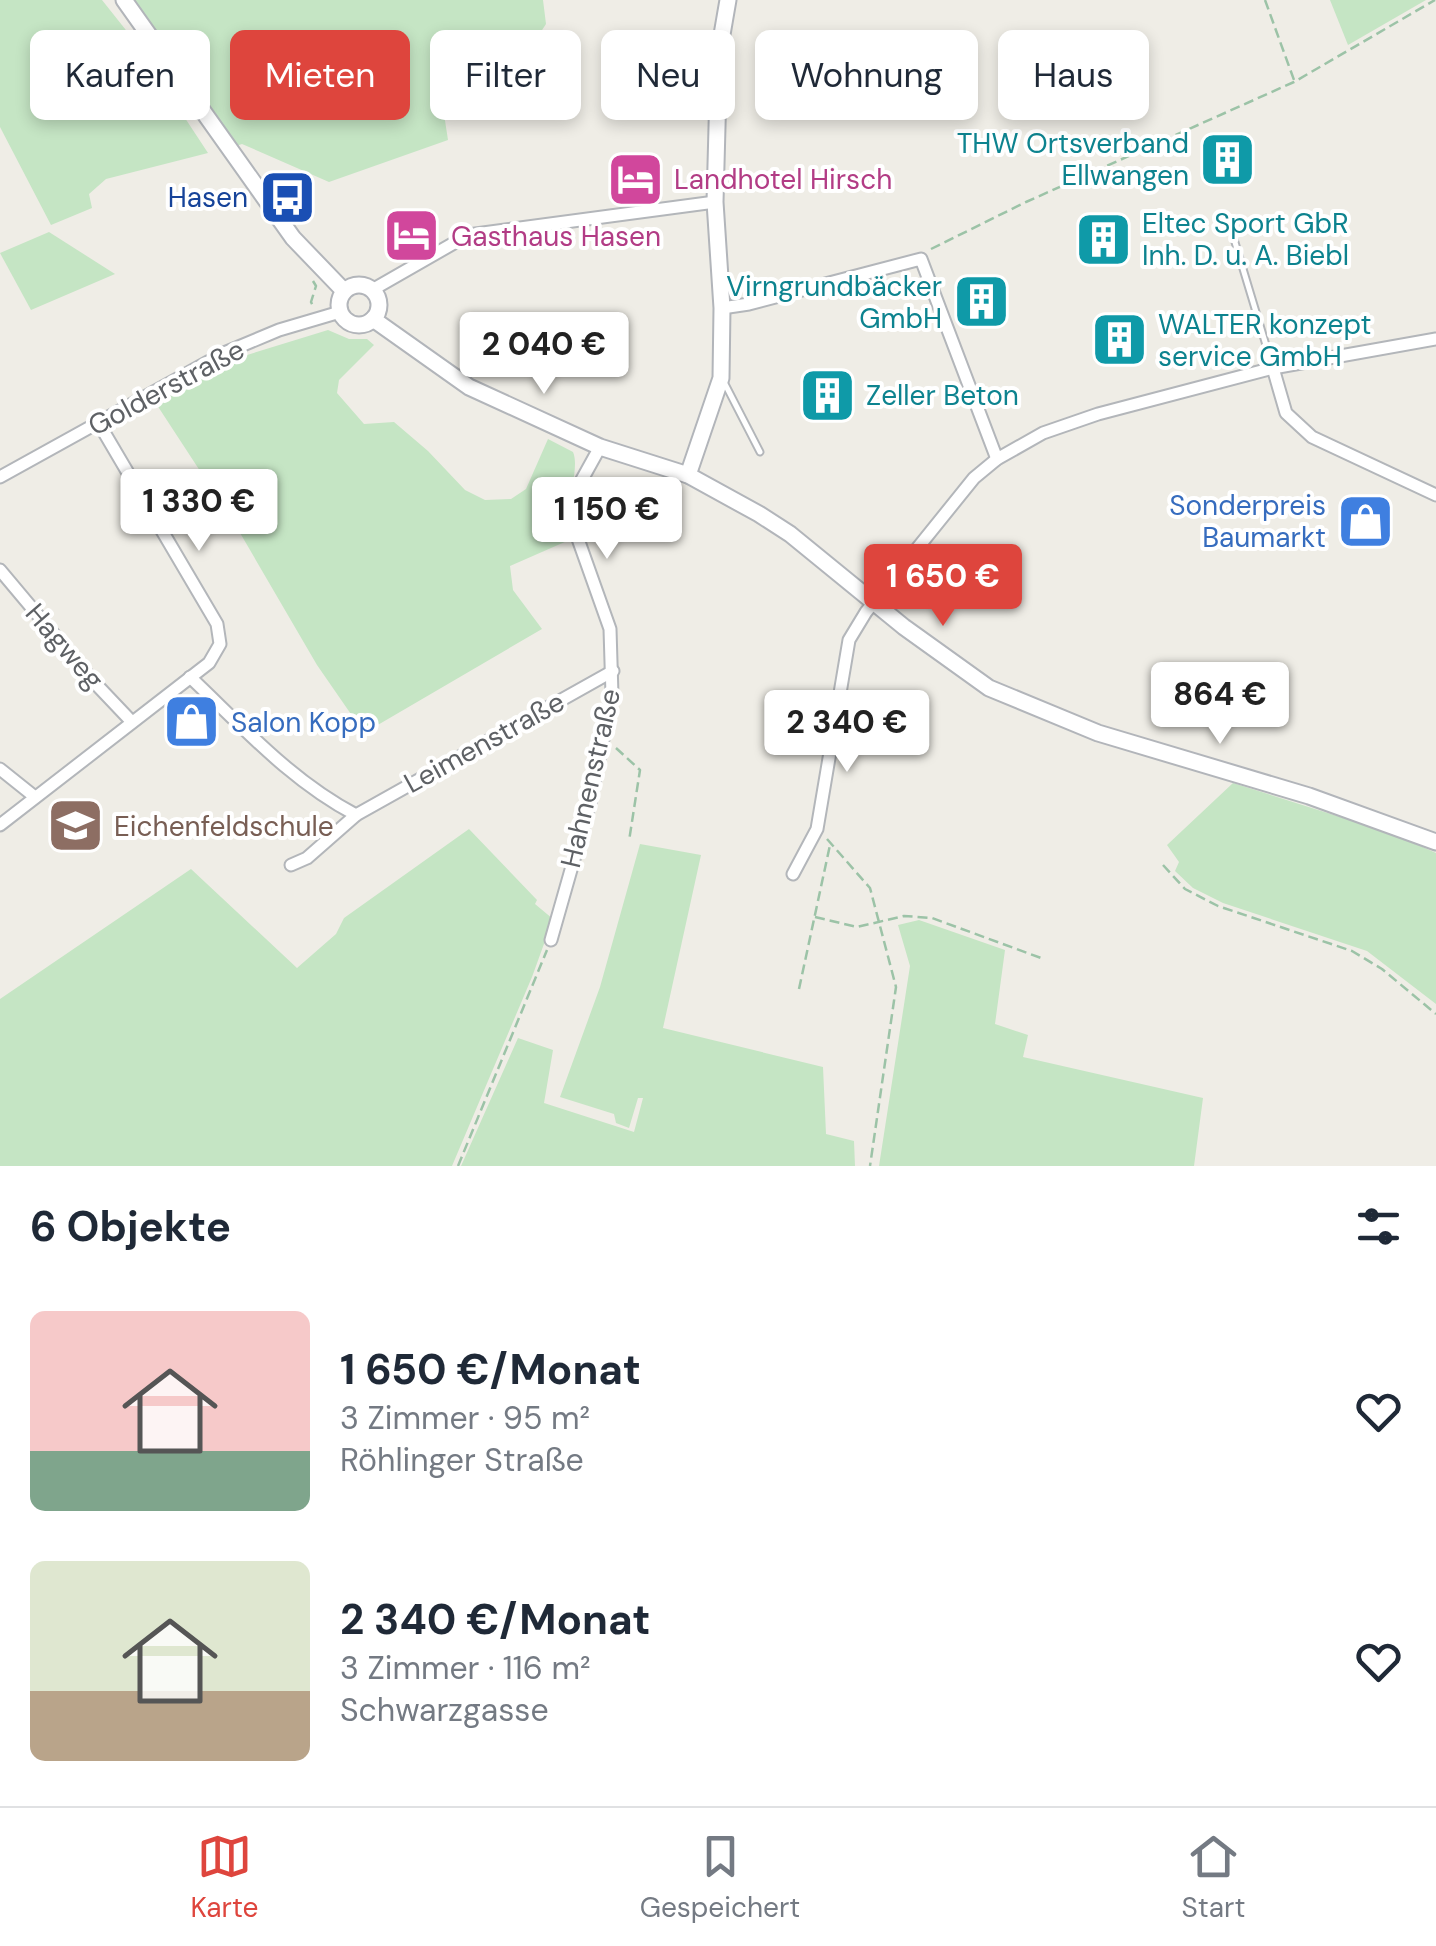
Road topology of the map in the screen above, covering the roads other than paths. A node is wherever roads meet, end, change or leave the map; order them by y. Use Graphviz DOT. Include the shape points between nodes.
graph roads {
  1 [pos="124,0"];
  2 [pos="728,0"];
  3 [pos="715,202"];
  4 [pos="1231,229"];
  5 [pos="372,290"];
  6 [pos="344,291"];
  7 [pos="722,308"];
  8 [pos="340,312"];
  9 [pos="373,319"];
  10 [pos="1436,339"];
  11 [pos="1273,368"];
  12 [pos="722,378"];
  13 [pos="98,422"];
  14 [pos="600,447"];
  15 [pos="760,452"];
  16 [pos="997,459"];
  17 [pos="688,474"];
  18 [pos="0,478"];
  19 [pos="1436,495"];
  20 [pos="0,570"];
  21 [pos="874,602"];
  22 [pos="614,671"];
  23 [pos="190,677"];
  24 [pos="131,721"];
  25 [pos="0,769"];
  26 [pos="35,797"];
  27 [pos="356,815"];
  28 [pos="0,825"];
  29 [pos="1436,842"];
  30 [pos="291,865"];
  31 [pos="793,874"];
  32 [pos="551,940"];
  1 -- 6 [label="street" via="293,238"];
  2 -- 3 [label="street" via="719,52"];
  3 -- 5 [label="street" via="468,235"];
  3 -- 7 [label="street"];
  4 -- 11 [label="lane"];
  5 -- 6 [label="street" via="358,285"];
  5 -- 9 [label="street" via="378,304"];
  6 -- 8 [label="street"];
  7 -- 12 [label="street"];
  7 -- 16 [label="street" via="921,259"];
  8 -- 9 [label="street" via="358,325"];
  8 -- 13 [label="street, Golderstraße" via="224,353"];
  9 -- 14 [label="street" via="470,387"];
  10 -- 11 [label="street"];
  11 -- 16 [label="street" via="1098,414"];
  11 -- 19 [label="street" via="1286,413 1312,437"];
  12 -- 15 [label="lane"];
  12 -- 17 [label="street"];
  13 -- 18 [label="street, Golderstraße"];
  13 -- 23 [label="street" via="217,624 220,644"];
  14 -- 17 [label="street"];
  14 -- 22 [label="street, Hahnenstraße" via="579,485 572,522 610,629"];
  16 -- 21 [label="street" via="974,478"];
  17 -- 21 [label="street" via="790,534"];
  20 -- 24 [label="street, Hagweg"];
  21 -- 29 [label="street" via="968,676 1044,712"];
  21 -- 31 [label="street" via="849,640 818,829"];
  22 -- 27 [label="street, Leimenstraße"];
  22 -- 32 [label="street, Hahnenstraße" via="590,802"];
  23 -- 24 [label="street"];
  23 -- 27 [label="street" via="285,768"];
  24 -- 26 [label="street"];
  25 -- 26 [label="street"];
  26 -- 28 [label="street"];
  27 -- 30 [label="street, Leimenstraße"];
}
